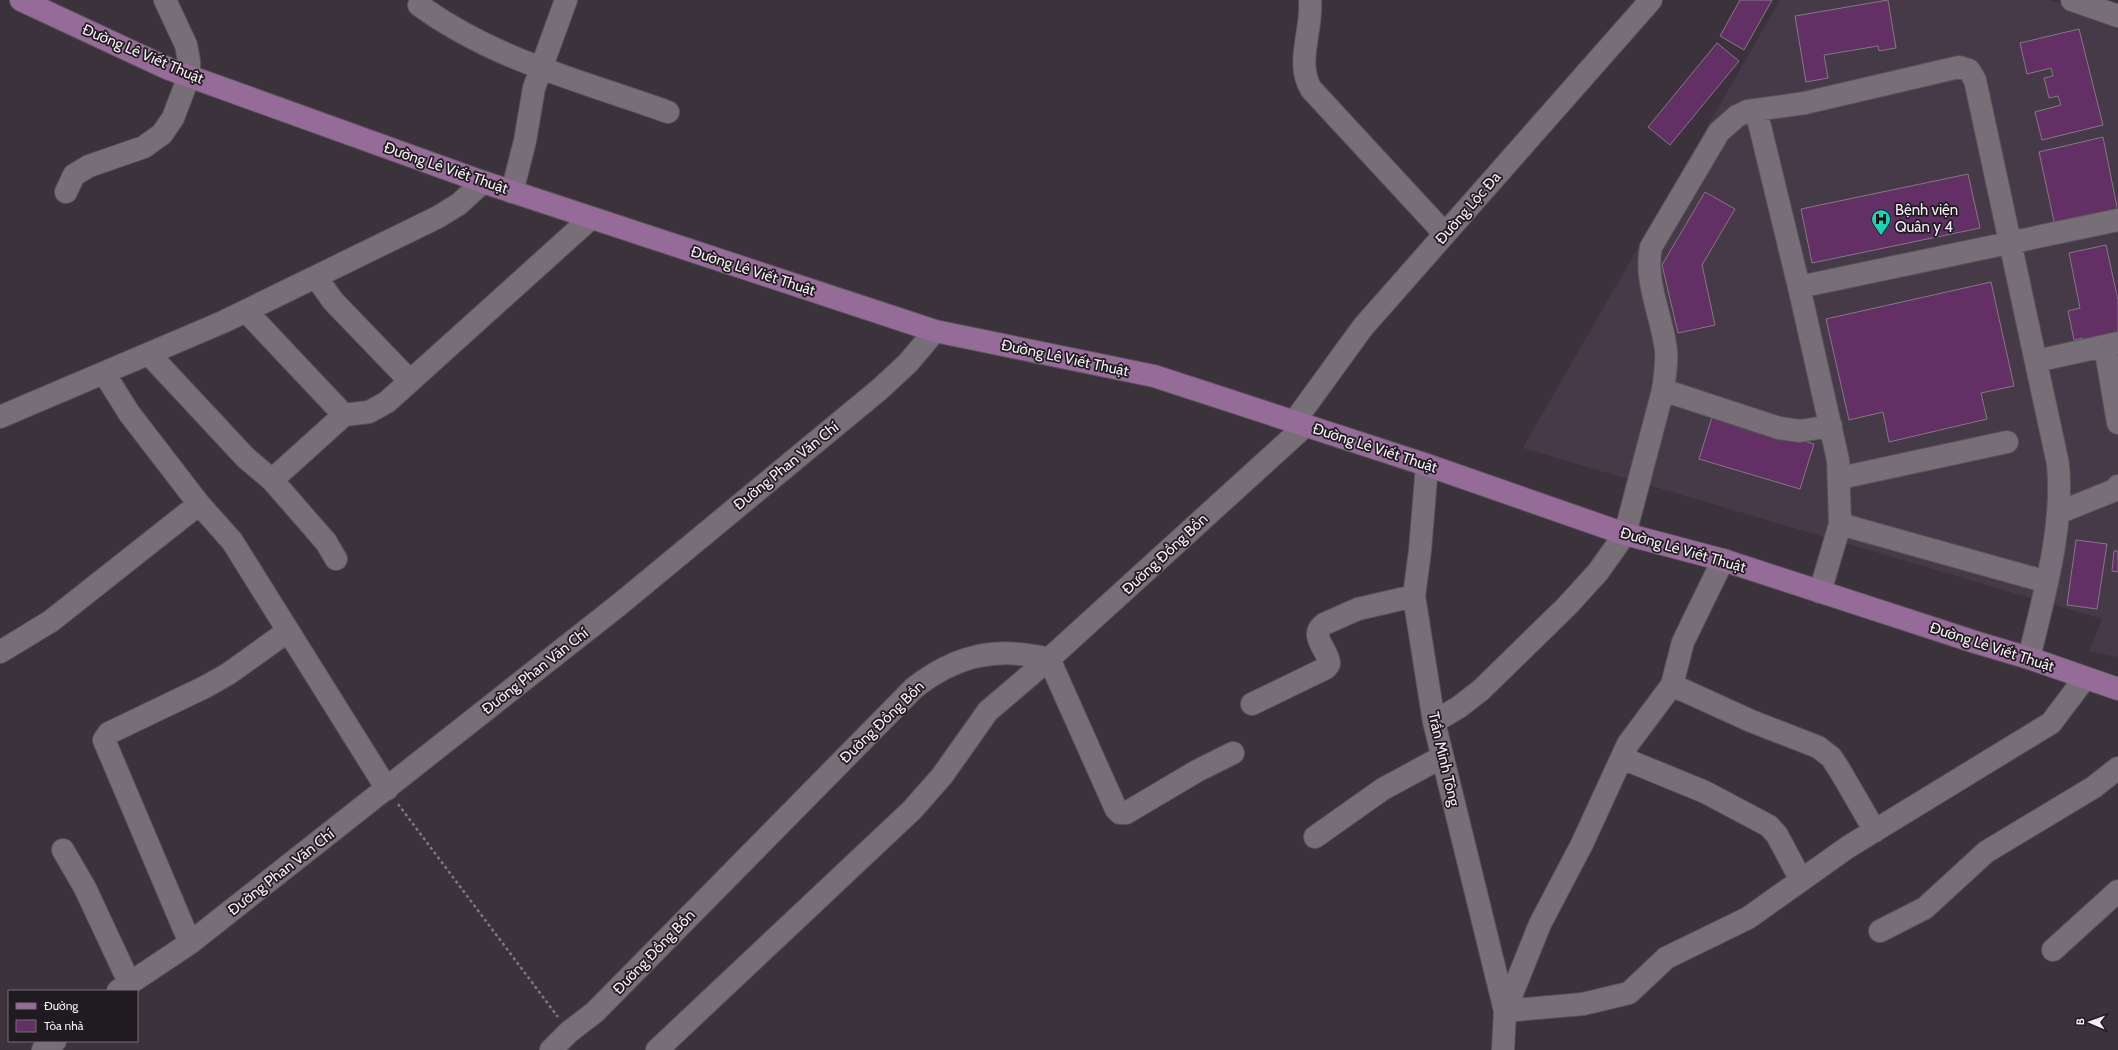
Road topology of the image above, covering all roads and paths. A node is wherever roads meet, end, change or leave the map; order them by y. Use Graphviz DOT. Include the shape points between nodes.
graph roads {
  1 [pos="21,0"];
  2 [pos="165,0"];
  3 [pos="566,0"];
  4 [pos="1310,0"];
  5 [pos="1650,0"];
  6 [pos="2072,0"];
  7 [pos="419,5"];
  8 [pos="2118,16"];
  9 [pos="541,69"];
  10 [pos="189,76"];
  11 [pos="1756,110"];
  12 [pos="668,112"];
  13 [pos="483,182"];
  14 [pos="66,192"];
  15 [pos="512,192"];
  16 [pos="591,218"];
  17 [pos="2118,220"];
  18 [pos="1445,234"];
  19 [pos="2010,242"];
  20 [pos="316,277"];
  21 [pos="1799,287"];
  22 [pos="246,311"];
  23 [pos="935,331"];
  24 [pos="2112,344"];
  25 [pos="149,354"];
  26 [pos="2036,361"];
  27 [pos="104,373"];
  28 [pos="410,381"];
  29 [pos="1663,390"];
  30 [pos="2,412"];
  31 [pos="344,415"];
  32 [pos="2118,423"];
  33 [pos="1299,424"];
  34 [pos="1831,426"];
  35 [pos="2007,442"];
  36 [pos="1427,465"];
  37 [pos="1840,478"];
  38 [pos="272,480"];
  39 [pos="2118,486"];
  40 [pos="199,504"];
  41 [pos="2058,513"];
  42 [pos="1840,524"];
  43 [pos="1625,534"];
  44 [pos="336,559"];
  45 [pos="1723,560"];
  46 [pos="2046,582"];
  47 [pos="1820,592"];
  48 [pos="1414,596"];
  49 [pos="288,631"];
  50 [pos="0,652"];
  51 [pos="2030,658"];
  52 [pos="1048,659"];
  53 [pos="2085,678"];
  54 [pos="1672,685"];
  55 [pos="2118,689"];
  56 [pos="1252,704"];
  57 [pos="1434,722"];
  58 [pos="1233,753"];
  59 [pos="1442,757"];
  60 [pos="1622,758"];
  61 [pos="2118,768"];
  62 [pos="387,789"];
  63 [pos="1875,831"];
  64 [pos="1314,837"];
  65 [pos="63,850"];
  66 [pos="1801,880"];
  67 [pos="2118,891"];
  68 [pos="1880,931"];
  69 [pos="190,942"];
  70 [pos="2054,950"];
  71 [pos="124,987"];
  72 [pos="1505,1011"];
  73 [pos="569,1032"];
  74 [pos="54,1042"];
  75 [pos="43,1050"];
  76 [pos="551,1050"];
  77 [pos="657,1050"];
  78 [pos="1503,1050"];
  1 -- 10 [label="main road, Đường Lê Viết Thuật"];
  2 -- 10 [label="street" via="188,53"];
  3 -- 9 [label="street"];
  4 -- 18 [label="street" via="1304,71 1308,84"];
  5 -- 18 [label="street, Đường Lộc Đa"];
  6 -- 8 [label="street"];
  7 -- 9 [label="street" via="472,39"];
  9 -- 12 [label="street"];
  9 -- 15 [label="street" via="532,97 525,141"];
  10 -- 13 [label="main road, Đường Lê Viết Thuật"];
  10 -- 14 [label="street" via="173,118 162,134 135,151 89,166 74,175"];
  11 -- 19 [label="street" via="1805,103 1964,67 1974,80"];
  11 -- 21 [label="street"];
  11 -- 29 [label="street" via="1737,116 1719,132 1652,247 1649,269 1666,351"];
  13 -- 15 [label="main road, Đường Lê Viết Thuật"];
  13 -- 20 [label="street" via="459,204 438,217"];
  15 -- 16 [label="main road, Đường Lê Viết Thuật"];
  16 -- 23 [label="main road, Đường Lê Viết Thuật"];
  16 -- 28 [label="street"];
  17 -- 19 [label="street"];
  18 -- 33 [label="street, Đường Lộc Đa" via="1363,327"];
  19 -- 21 [label="street"];
  19 -- 26 [label="street"];
  20 -- 22 [label="street"];
  20 -- 28 [label="street" via="334,301"];
  21 -- 34 [label="street"];
  22 -- 25 [label="street"];
  22 -- 31 [label="street"];
  23 -- 33 [label="main road, Đường Lê Viết Thuật" via="1154,376"];
  23 -- 62 [label="street, Đường Phan Văn Chí" via="908,363 880,389 620,604"];
  24 -- 26 [label="street"];
  24 -- 32 [label="street"];
  25 -- 27 [label="street"];
  25 -- 38 [label="street" via="246,458"];
  26 -- 41 [label="street" via="2058,464"];
  27 -- 30 [label="street"];
  27 -- 40 [label="street" via="129,413"];
  28 -- 31 [label="street" via="381,407 369,412"];
  29 -- 34 [label="street" via="1779,428 1800,431"];
  29 -- 43 [label="street"];
  31 -- 38 [label="street"];
  33 -- 36 [label="main road, Đường Lê Viết Thuật"];
  33 -- 52 [label="street, Đường Đồng Bồn"];
  34 -- 37 [label="street"];
  35 -- 37 [label="street"];
  36 -- 43 [label="main road, Đường Lê Viết Thuật"];
  36 -- 48 [label="street, Trần Minh Tông"];
  37 -- 42 [label="street"];
  38 -- 44 [label="street" via="326,542"];
  39 -- 41 [label="street" via="2115,490"];
  40 -- 49 [label="street" via="232,541"];
  40 -- 50 [label="street" via="51,621"];
  41 -- 46 [label="street"];
  42 -- 46 [label="street"];
  42 -- 47 [label="street"];
  43 -- 45 [label="main road, Đường Lê Viết Thuật"];
  43 -- 57 [label="street" via="1598,572 1567,606 1481,690"];
  45 -- 47 [label="main road, Đường Lê Viết Thuật"];
  45 -- 54 [label="street" via="1683,642"];
  46 -- 51 [label="street"];
  47 -- 51 [label="main road, Đường Lê Viết Thuật"];
  48 -- 56 [label="street" via="1358,609 1324,624 1320,628 1318,639 1329,659 1326,668"];
  48 -- 57 [label="street, Trần Minh Tông"];
  49 -- 62 [label="street"];
  49 -- 69 [label="street" via="228,674 109,733 104,740"];
  51 -- 53 [label="main road, Đường Lê Viết Thuật"];
  52 -- 58 [label="street" via="1120,813 1126,813"];
  52 -- 73 [label="street, Đường Đồng Bồn" via="1024,653 987,654 951,665 917,685 595,1012"];
  52 -- 77 [label="street" via="988,711 942,776 912,810"];
  53 -- 55 [label="main road, Đường Lê Viết Thuật"];
  53 -- 63 [label="street" via="2050,723"];
  54 -- 60 [label="street" via="1628,744"];
  54 -- 63 [label="street" via="1751,721 1818,747 1839,768"];
  57 -- 59 [label="street, Trần Minh Tông"];
  59 -- 64 [label="street" via="1383,789"];
  59 -- 72 [label="street, Trần Minh Tông"];
  60 -- 66 [label="street" via="1705,792 1770,826"];
  60 -- 72 [label="street" via="1582,844 1540,924"];
  61 -- 68 [label="street" via="2094,787 1986,852 1925,908"];
  62 -- 69 [label="street, Đường Phan Văn Chí"];
  62 -- 73 [label="path"];
  63 -- 66 [label="street"];
  65 -- 71 [label="street" via="85,888"];
  66 -- 72 [label="street" via="1748,918 1666,958 1629,992 1583,1004"];
  67 -- 70 [label="street"];
  69 -- 71 [label="street, Đường Phan Văn Chí"];
  72 -- 78 [label="street, Trần Minh Tông"];
  73 -- 76 [label="street, Đường Đồng Bồn"];
  74 -- 75 [label="street"];
}
